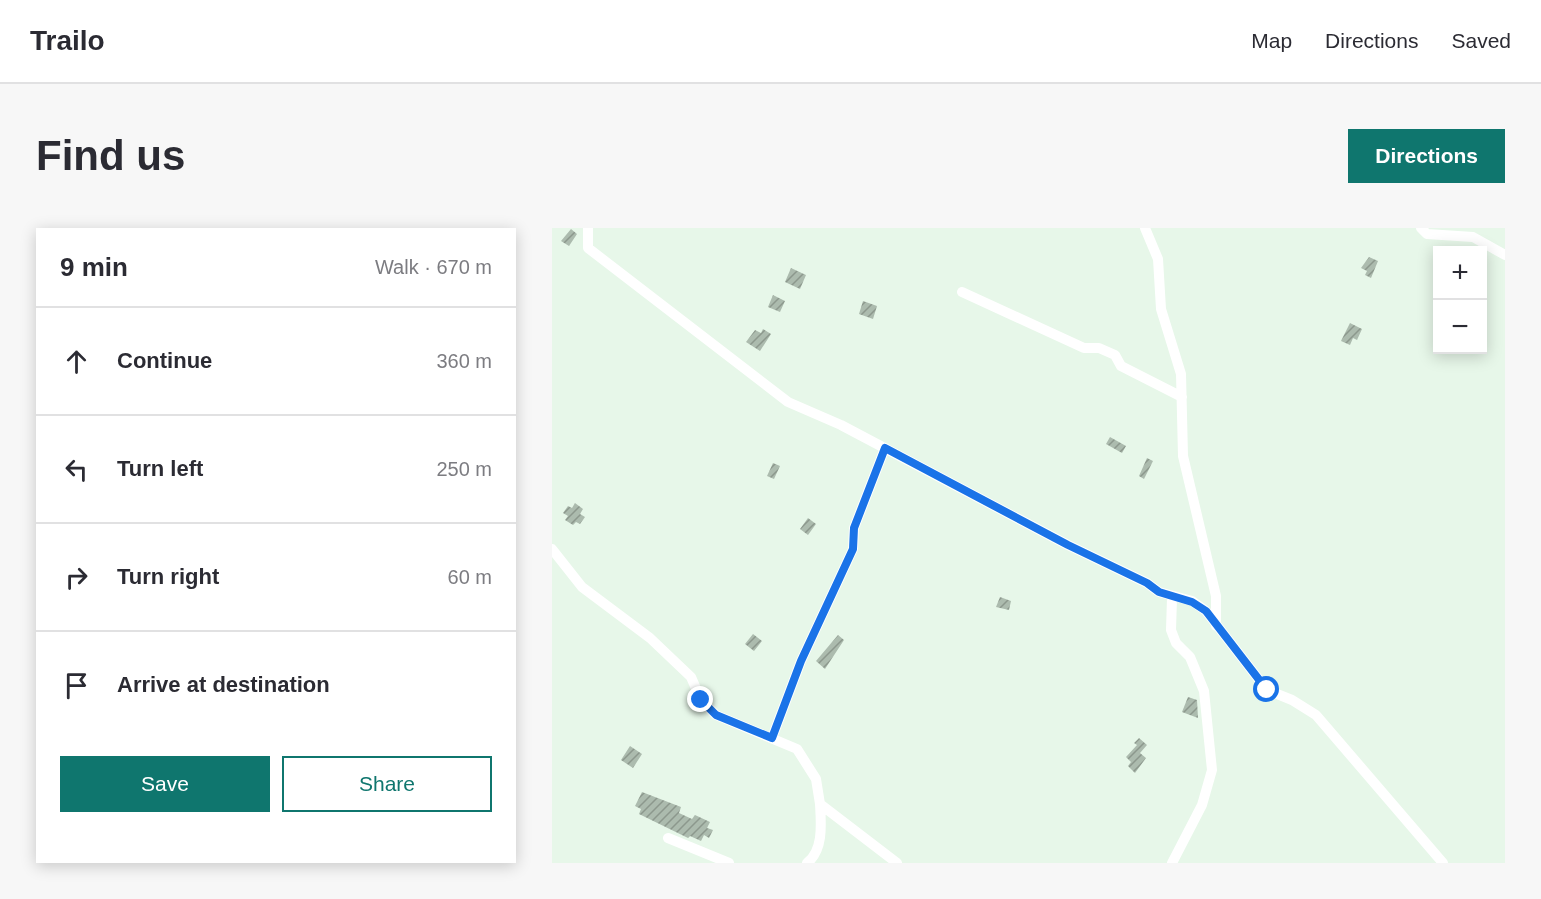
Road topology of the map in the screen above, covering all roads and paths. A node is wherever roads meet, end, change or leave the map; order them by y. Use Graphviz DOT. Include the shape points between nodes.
graph roads {
  1 [pos="588,228"];
  2 [pos="1145,228"];
  3 [pos="1421,228"];
  4 [pos="1505,255"];
  5 [pos="962,292"];
  6 [pos="1182,397"];
  7 [pos="885,448"];
  8 [pos="552,549"];
  9 [pos="1172,598"];
  10 [pos="1216,626"];
  11 [pos="772,738"];
  12 [pos="820,804"];
  13 [pos="668,837"];
  14 [pos="729,863"];
  15 [pos="807,863"];
  16 [pos="897,863"];
  17 [pos="1172,863"];
  18 [pos="1443,863"];
  1 -- 7 [label="street" via="588,248 788,402"];
  2 -- 6 [label="street" via="1158,259 1161,309 1181,374"];
  3 -- 4 [label="street" via="1427,234 1473,237"];
  5 -- 6 [label="street" via="1084,348 1107,351 1115,355 1121,366"];
  6 -- 10 [label="street" via="1183,456 1216,596"];
  7 -- 9 [label="street"];
  7 -- 11 [label="street" via="854,528 853,549 801,661"];
  8 -- 11 [label="street" via="582,587 650,638 692,677 701,700 716,715"];
  9 -- 10 [label="street" via="1192,602 1206,611"];
  9 -- 17 [label="street" via="1171,630 1176,643 1190,657 1204,691 1212,770 1202,805"];
  10 -- 18 [label="street" via="1267,690 1317,715"];
  11 -- 12 [label="street" via="796,749 816,779"];
  12 -- 15 [label="street" via="822,834 812,860"];
  12 -- 16 [label="street"];
  13 -- 14 [label="street"];
}
